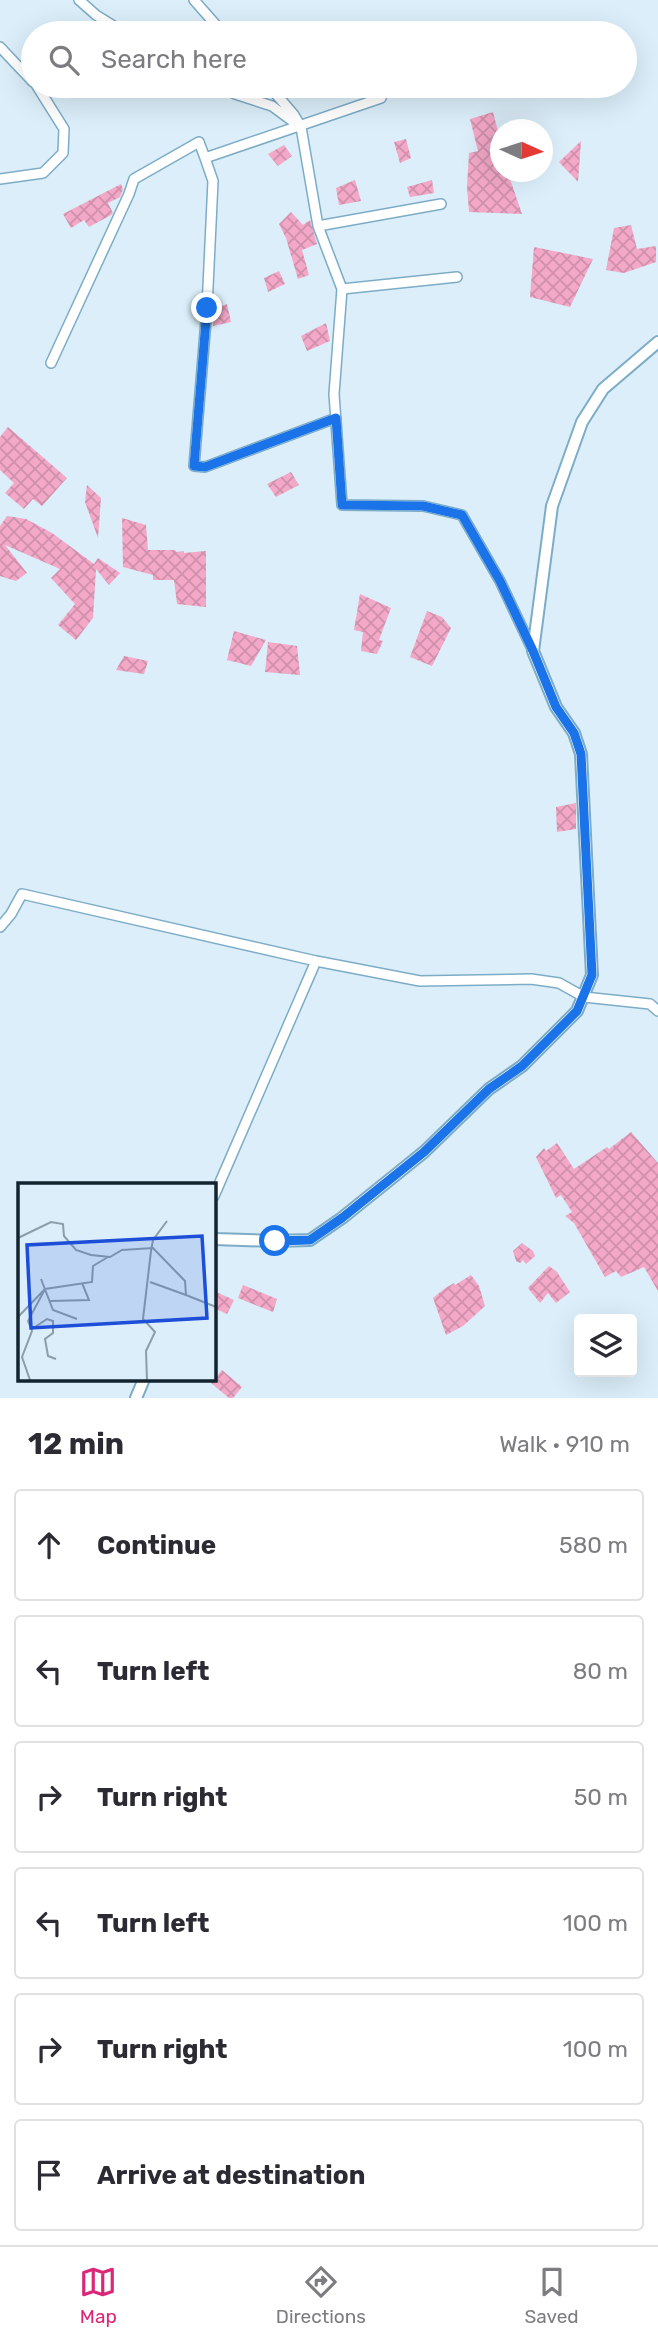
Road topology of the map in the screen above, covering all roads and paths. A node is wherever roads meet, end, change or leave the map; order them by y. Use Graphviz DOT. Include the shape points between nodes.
graph roads {
  1 [pos="79,0"];
  2 [pos="194,0"];
  3 [pos="106,21"];
  4 [pos="212,21"];
  5 [pos="0,47"];
  6 [pos="21,69"];
  7 [pos="45,98"];
  8 [pos="247,98"];
  9 [pos="279,98"];
  10 [pos="381,98"];
  11 [pos="300,127"];
  12 [pos="205,159"];
  13 [pos="0,179"];
  14 [pos="441,204"];
  15 [pos="318,226"];
  16 [pos="457,277"];
  17 [pos="342,289"];
  18 [pos="658,342"];
  19 [pos="51,363"];
  20 [pos="336,418"];
  21 [pos="533,651"];
  22 [pos="0,927"];
  23 [pos="316,961"];
  24 [pos="584,997"];
  25 [pos="658,1011"];
  26 [pos="215,1194"];
  27 [pos="215,1239"];
  28 [pos="144,1380"];
  29 [pos="136,1398"];
  1 -- 3 [label="street"];
  2 -- 4 [label="street"];
  5 -- 6 [label="street"];
  7 -- 13 [label="street" via="64,129 62,153 43,173"];
  8 -- 11 [label="street" via="272,106"];
  9 -- 11 [label="street"];
  10 -- 11 [label="street"];
  11 -- 12 [label="street"];
  11 -- 15 [label="street"];
  12 -- 19 [label="street" via="199,142 134,178"];
  12 -- 20 [label="street" via="213,181 194,466 205,467"];
  14 -- 15 [label="street"];
  15 -- 17 [label="street"];
  16 -- 17 [label="street"];
  17 -- 20 [label="street"];
  18 -- 21 [label="street" via="603,389 582,422 552,506"];
  20 -- 21 [label="street" via="342,505 423,506 462,515"];
  21 -- 24 [label="street" via="581,754 592,975"];
  22 -- 23 [label="street" via="22,894"];
  23 -- 24 [label="street" via="420,981 531,979 559,984"];
  23 -- 26 [label="street"];
  24 -- 25 [label="street" via="650,1004"];
  24 -- 27 [label="street" via="577,1011 522,1066 489,1089 424,1152 310,1240"];
  28 -- 29 [label="street"];
}
